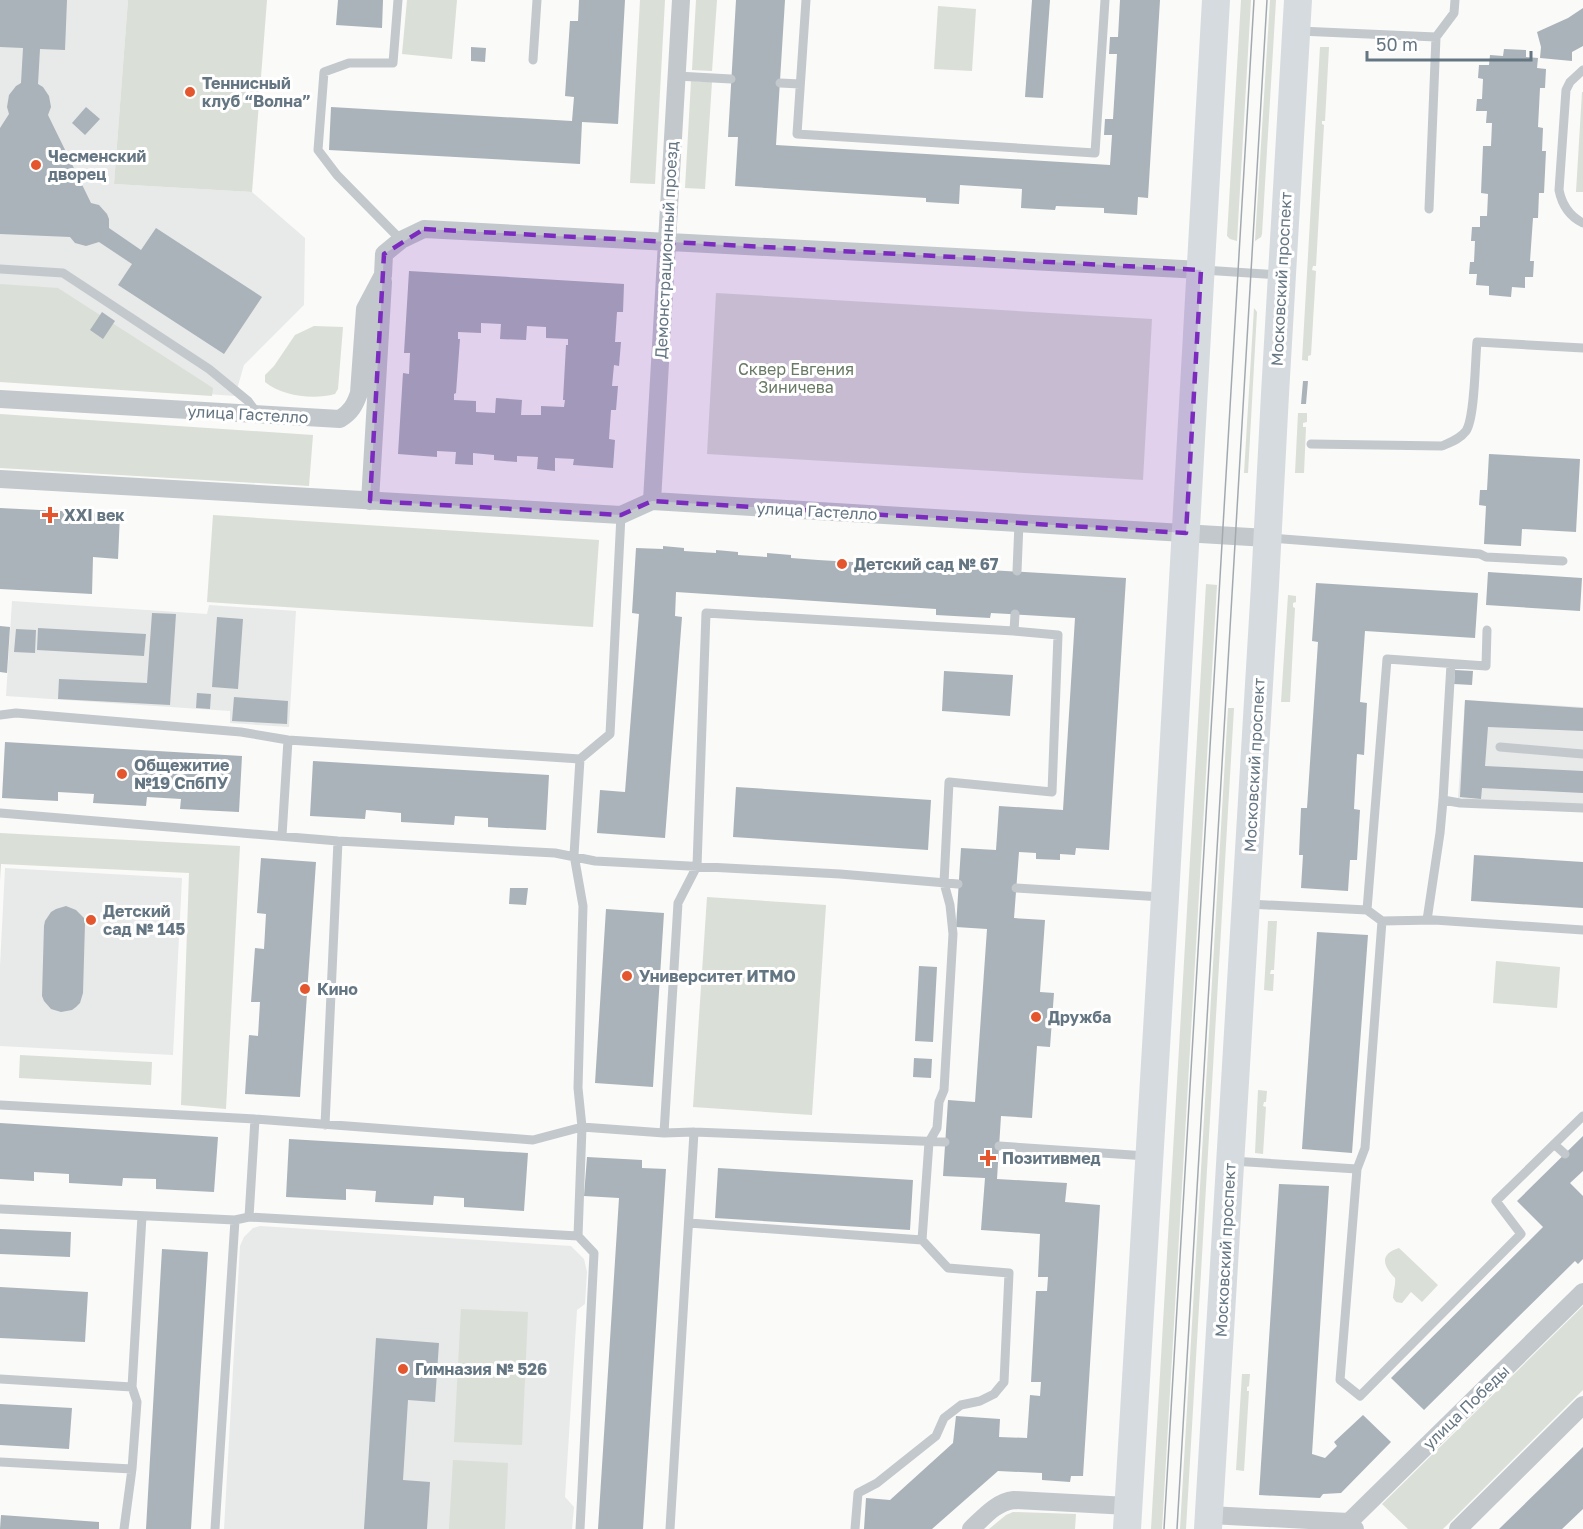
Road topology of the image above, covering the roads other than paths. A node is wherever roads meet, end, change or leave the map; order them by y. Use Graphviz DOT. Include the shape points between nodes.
graph roads {
  1 [pos="398,0"];
  2 [pos="537,0"];
  3 [pos="681,0"];
  4 [pos="806,0"];
  5 [pos="1105,0"];
  6 [pos="1216,0"];
  7 [pos="1298,0"];
  8 [pos="1455,0"];
  9 [pos="1297,31"];
  10 [pos="1436,37"];
  11 [pos="533,60"];
  12 [pos="1583,70"];
  13 [pos="677,76"];
  14 [pos="731,79"];
  15 [pos="780,82"];
  16 [pos="800,84"];
  17 [pos="1429,209"];
  18 [pos="1583,223"];
  19 [pos="401,240"];
  20 [pos="667,242"];
  21 [pos="0,269"];
  22 [pos="1201,270"];
  23 [pos="383,275"];
  24 [pos="1282,275"];
  25 [pos="1583,348"];
  26 [pos="0,399"];
  27 [pos="258,415"];
  28 [pos="1311,444"];
  29 [pos="0,479"];
  30 [pos="370,501"];
  31 [pos="652,501"];
  32 [pos="621,515"];
  33 [pos="1019,523"];
  34 [pos="1186,533"];
  35 [pos="1267,538"];
  36 [pos="1563,561"];
  37 [pos="1017,572"];
  38 [pos="1015,614"];
  39 [pos="1487,630"];
  40 [pos="1014,631"];
  41 [pos="1451,664"];
  42 [pos="0,715"];
  43 [pos="288,740"];
  44 [pos="1500,747"];
  45 [pos="1583,754"];
  46 [pos="580,759"];
  47 [pos="1443,800"];
  48 [pos="1583,808"];
  49 [pos="0,813"];
  50 [pos="282,836"];
  51 [pos="338,841"];
  52 [pos="574,855"];
  53 [pos="698,866"];
  54 [pos="944,884"];
  55 [pos="958,884"];
  56 [pos="1016,888"];
  57 [pos="1165,897"];
  58 [pos="1246,904"];
  59 [pos="1367,910"];
  60 [pos="1427,920"];
  61 [pos="1382,921"];
  62 [pos="1583,930"];
  63 [pos="0,1106"];
  64 [pos="1583,1116"];
  65 [pos="255,1119"];
  66 [pos="325,1125"];
  67 [pos="582,1127"];
  68 [pos="664,1132"];
  69 [pos="694,1132"];
  70 [pos="929,1142"];
  71 [pos="945,1142"];
  72 [pos="1554,1144"];
  73 [pos="999,1146"];
  74 [pos="1565,1154"];
  75 [pos="1149,1156"];
  76 [pos="1230,1161"];
  77 [pos="1357,1169"];
  78 [pos="0,1209"];
  79 [pos="142,1215"];
  80 [pos="249,1217"];
  81 [pos="235,1220"];
  82 [pos="689,1223"];
  83 [pos="578,1236"];
  84 [pos="922,1240"];
  85 [pos="1583,1292"];
  86 [pos="0,1379"];
  87 [pos="132,1387"];
  88 [pos="1583,1405"];
  89 [pos="0,1462"];
  90 [pos="132,1469"];
  91 [pos="1127,1518"];
  92 [pos="1209,1522"];
  93 [pos="1352,1526"];
  94 [pos="124,1529"];
  95 [pos="215,1529"];
  96 [pos="580,1529"];
  97 [pos="670,1529"];
  98 [pos="855,1529"];
  99 [pos="971,1529"];
  100 [pos="1458,1529"];
  1 -- 19 [label="lane" via="393,63 349,63 324,72 318,150"];
  2 -- 11 [label="lane"];
  3 -- 13 [label="street, Демонстрационный проезд"];
  4 -- 16 [label="lane"];
  5 -- 16 [label="lane" via="1095,153 797,134"];
  6 -- 22 [label="main road"];
  7 -- 9 [label="main road, Московский проспект"];
  8 -- 10 [label="lane" via="1454,13"];
  9 -- 10 [label="lane"];
  9 -- 24 [label="main road, Московский проспект"];
  10 -- 17 [label="lane"];
  12 -- 18 [label="lane" via="1566,90 1559,190 1565,208"];
  13 -- 14 [label="lane"];
  13 -- 20 [label="street, Демонстрационный проезд"];
  15 -- 16 [label="lane"];
  19 -- 20 [label="street" via="423,229"];
  19 -- 23 [label="street, улица Гастелло" via="384,254"];
  20 -- 22 [label="street"];
  20 -- 31 [label="street, Демонстрационный проезд"];
  21 -- 27 [label="lane" via="63,273 209,369 248,401"];
  22 -- 24 [label="lane"];
  22 -- 34 [label="main road"];
  23 -- 27 [label="street, улица Гастелло" via="365,309 359,393 348,414 340,419"];
  23 -- 30 [label="street, улица Гастелло"];
  24 -- 35 [label="main road, Московский проспект"];
  25 -- 28 [label="lane" via="1477,342 1471,420 1456,441 1442,446"];
  26 -- 27 [label="street, улица Гастелло"];
  29 -- 30 [label="street, улица Гастелло"];
  30 -- 32 [label="street, улица Гастелло"];
  31 -- 32 [label="street, улица Гастелло"];
  31 -- 33 [label="street, улица Гастелло"];
  32 -- 46 [label="lane" via="610,734"];
  33 -- 34 [label="street, улица Гастелло"];
  33 -- 37 [label="lane"];
  34 -- 35 [label="street, улица Гастелло"];
  34 -- 57 [label="main road"];
  35 -- 36 [label="lane"];
  35 -- 58 [label="main road, Московский проспект"];
  38 -- 40 [label="lane"];
  39 -- 41 [label="lane" via="1486,666"];
  40 -- 53 [label="lane" via="706,614"];
  40 -- 54 [label="lane" via="1058,635 1052,792 949,782"];
  41 -- 47 [label="lane"];
  41 -- 59 [label="lane" via="1387,659"];
  42 -- 43 [label="lane" via="16,713 229,731"];
  43 -- 46 [label="lane"];
  43 -- 50 [label="lane"];
  44 -- 45 [label="lane"];
  46 -- 52 [label="lane"];
  47 -- 48 [label="lane"];
  47 -- 60 [label="lane"];
  49 -- 50 [label="lane"];
  50 -- 51 [label="lane"];
  51 -- 52 [label="lane"];
  51 -- 66 [label="lane"];
  52 -- 53 [label="lane" via="595,861"];
  52 -- 67 [label="lane" via="583,906 578,1088"];
  53 -- 54 [label="lane"];
  53 -- 68 [label="lane" via="678,903"];
  54 -- 55 [label="lane"];
  54 -- 70 [label="lane" via="952,934 944,1090 937,1128"];
  56 -- 57 [label="lane"];
  57 -- 75 [label="main road"];
  58 -- 59 [label="lane"];
  58 -- 76 [label="main road, Московский проспект"];
  59 -- 61 [label="lane"];
  60 -- 61 [label="lane"];
  60 -- 62 [label="lane"];
  61 -- 77 [label="lane" via="1365,1148"];
  63 -- 65 [label="lane"];
  64 -- 72 [label="lane"];
  65 -- 66 [label="lane"];
  65 -- 80 [label="lane"];
  66 -- 67 [label="lane" via="533,1140"];
  67 -- 68 [label="lane"];
  67 -- 83 [label="lane"];
  68 -- 69 [label="lane"];
  69 -- 70 [label="lane"];
  69 -- 82 [label="lane"];
  70 -- 71 [label="lane"];
  70 -- 84 [label="lane"];
  72 -- 74 [label="lane"];
  72 -- 77 [label="lane" via="1496,1201 1521,1234 1360,1396 1340,1380"];
  73 -- 75 [label="lane"];
  75 -- 91 [label="main road"];
  76 -- 77 [label="lane"];
  76 -- 92 [label="main road, Московский проспект"];
  78 -- 79 [label="lane"];
  79 -- 81 [label="lane"];
  79 -- 87 [label="lane"];
  80 -- 81 [label="lane"];
  80 -- 83 [label="lane"];
  81 -- 95 [label="lane"];
  82 -- 84 [label="lane"];
  82 -- 97 [label="lane"];
  83 -- 96 [label="lane" via="594,1253"];
  84 -- 98 [label="lane" via="948,1268 1009,1273 1004,1382 994,1394 961,1405 944,1418 936,1436 877,1484 858,1493"];
  85 -- 93 [label="street, улица Победы"];
  86 -- 87 [label="lane"];
  87 -- 90 [label="lane" via="136,1402"];
  88 -- 100 [label="street"];
  89 -- 90 [label="lane"];
  90 -- 94 [label="lane"];
  91 -- 99 [label="street" via="1014,1500 997,1505"];
  92 -- 93 [label="street"];
}
